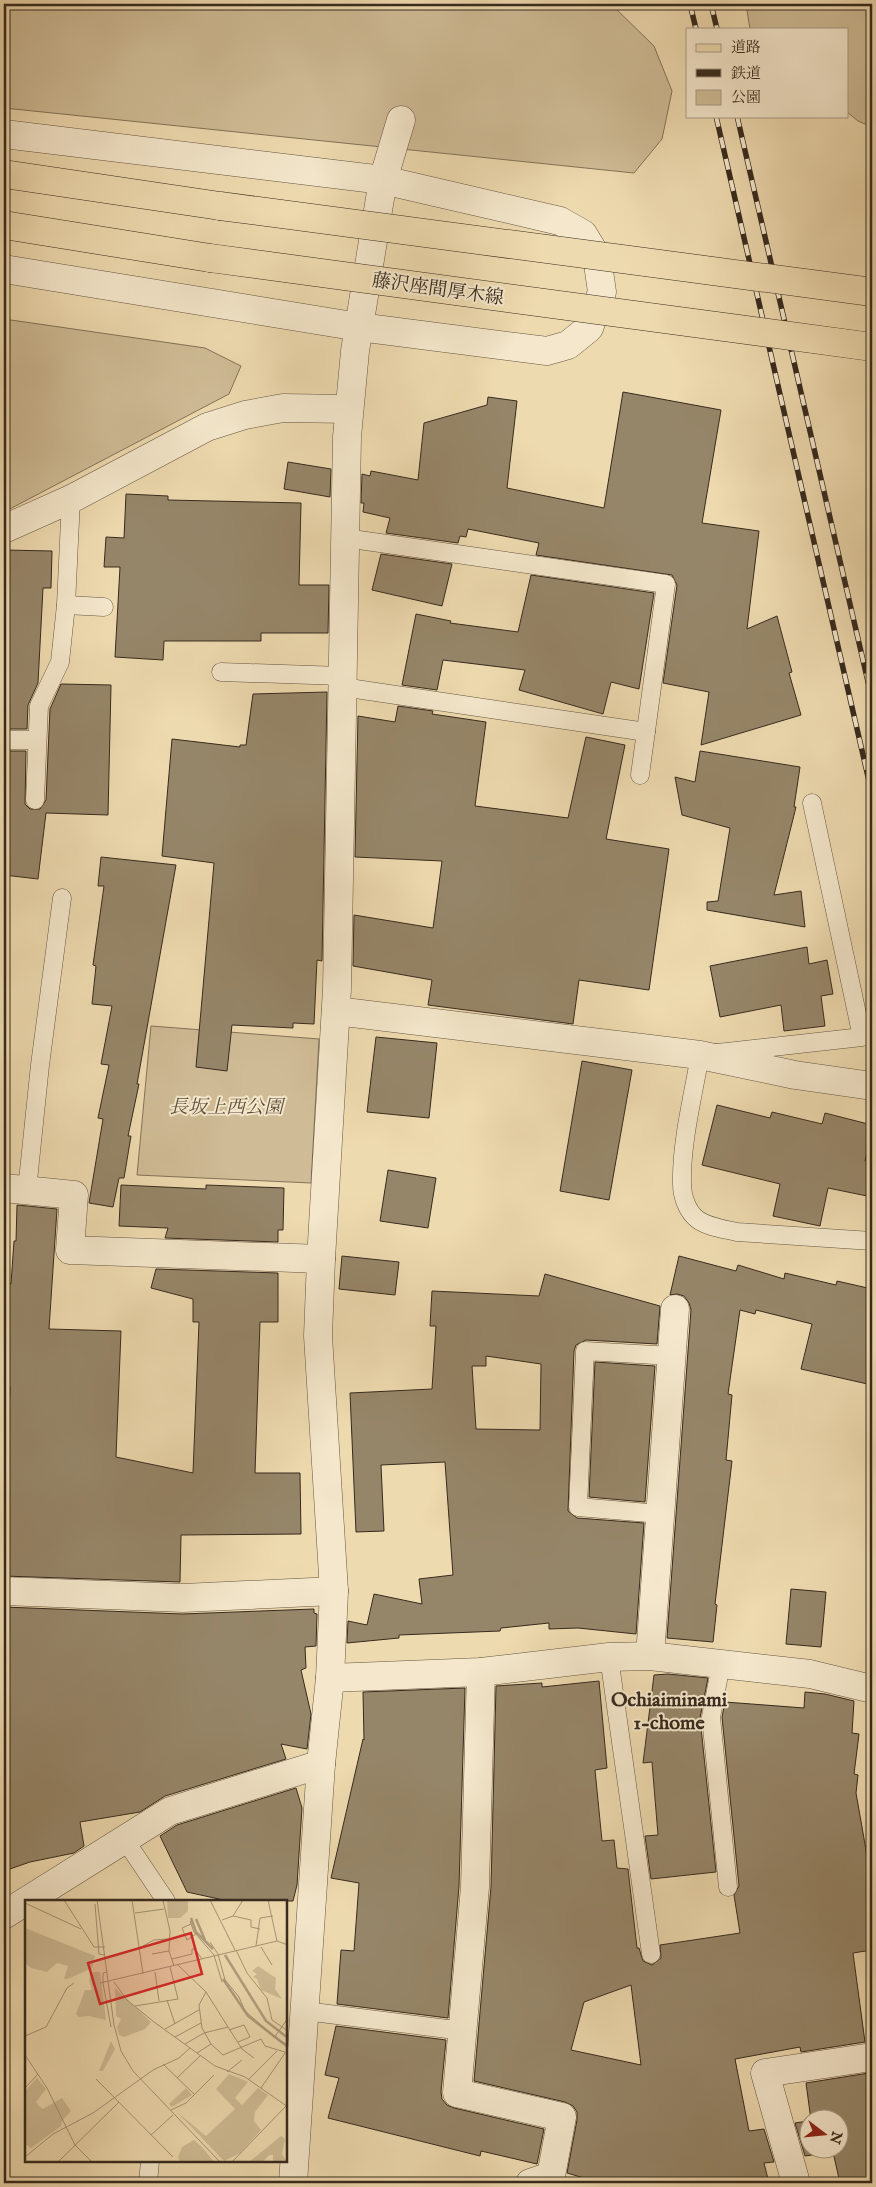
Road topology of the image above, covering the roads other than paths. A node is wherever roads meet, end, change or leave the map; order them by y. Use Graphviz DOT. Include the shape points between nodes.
graph roads {
  1 [pos="401,120"];
  2 [pos="4,134"];
  3 [pos="4,174"];
  4 [pos="383,180"];
  5 [pos="4,225"];
  6 [pos="4,269"];
  7 [pos="872,292"];
  8 [pos="359,327"];
  9 [pos="872,347"];
  10 [pos="349,409"];
  11 [pos="71,499"];
  12 [pos="4,529"];
  13 [pos="345,538"];
  14 [pos="66,605"];
  15 [pos="104,607"];
  16 [pos="221,672"];
  17 [pos="342,682"];
  18 [pos="646,732"];
  19 [pos="4,740"];
  20 [pos="36,740"];
  21 [pos="640,775"];
  22 [pos="35,800"];
  23 [pos="812,803"];
  24 [pos="62,898"];
  25 [pos="336,1011"];
  26 [pos="700,1055"];
  27 [pos="870,1086"];
  28 [pos="16,1189"];
  29 [pos="872,1241"];
  30 [pos="321,1259"];
  31 [pos="675,1309"];
  32 [pos="672,1356"];
  33 [pos="660,1514"];
  34 [pos="4,1591"];
  35 [pos="334,1591"];
  36 [pos="650,1656"];
  37 [pos="609,1658"];
  38 [pos="721,1664"];
  39 [pos="481,1672"];
  40 [pos="330,1678"];
  41 [pos="872,1688"];
  42 [pos="321,1764"];
  43 [pos="125,1840"];
  44 [pos="728,1888"];
  45 [pos="28,1900"];
  46 [pos="165,1900"];
  47 [pos="25,1902"];
  48 [pos="4,1915"];
  49 [pos="651,1954"];
  50 [pos="305,2011"];
  51 [pos="464,2031"];
  52 [pos="872,2057"];
  53 [pos="150,2162"];
  54 [pos="148,2183"];
  55 [pos="293,2183"];
  56 [pos="530,2183"];
  57 [pos="796,2183"];
  1 -- 4 [label="street"];
  2 -- 4 [label="street"];
  3 -- 7 [label="main road, bridge" via="220,206"];
  4 -- 8 [label="street"];
  4 -- 8 [label="street" via="560,221 583,234 597,257 602,292 589,328 568,345 547,351"];
  5 -- 9 [label="main road, 藤沢座間厚木線, bridge" via="210,258"];
  6 -- 8 [label="street"];
  8 -- 10 [label="street"];
  10 -- 11 [label="street" via="283,408 245,414 207,427"];
  10 -- 13 [label="street"];
  11 -- 12 [label="street"];
  11 -- 14 [label="lane"];
  13 -- 17 [label="street"];
  13 -- 18 [label="lane" via="666,584"];
  14 -- 15 [label="lane"];
  14 -- 20 [label="lane" via="60,662 39,706"];
  16 -- 17 [label="lane"];
  17 -- 18 [label="lane"];
  17 -- 25 [label="street"];
  18 -- 21 [label="lane"];
  19 -- 20 [label="lane"];
  20 -- 22 [label="lane"];
  23 -- 26 [label="lane" via="862,1037"];
  24 -- 28 [label="lane" via="41,1055"];
  25 -- 26 [label="street"];
  25 -- 30 [label="street"];
  26 -- 27 [label="street"];
  26 -- 29 [label="lane" via="684,1152 682,1185 685,1204 696,1219 737,1232"];
  28 -- 30 [label="street" via="74,1195 70,1250"];
  30 -- 35 [label="street" via="318,1336"];
  31 -- 32 [label="street"];
  32 -- 33 [label="street"];
  32 -- 33 [label="lane" via="584,1351 578,1507"];
  33 -- 36 [label="street"];
  34 -- 35 [label="street" via="183,1598"];
  35 -- 40 [label="street"];
  36 -- 37 [label="street"];
  36 -- 38 [label="street"];
  37 -- 39 [label="street"];
  37 -- 49 [label="lane"];
  38 -- 41 [label="street" via="810,1674"];
  38 -- 44 [label="lane" via="711,1717"];
  39 -- 40 [label="street"];
  39 -- 51 [label="street" via="475,1887"];
  40 -- 42 [label="street"];
  42 -- 43 [label="street" via="170,1811"];
  42 -- 50 [label="street"];
  43 -- 45 [label="street"];
  43 -- 46 [label="lane"];
  47 -- 48 [label="street"];
  50 -- 51 [label="lane"];
  50 -- 55 [label="street"];
  51 -- 56 [label="street" via="457,2092 562,2116 551,2176"];
  52 -- 57 [label="street" via="765,2073"];
  53 -- 54 [label="lane"];
}
